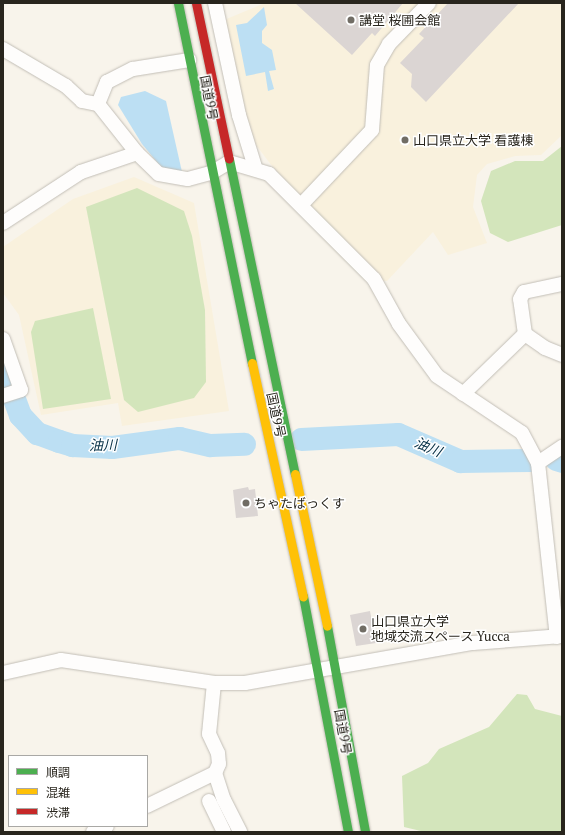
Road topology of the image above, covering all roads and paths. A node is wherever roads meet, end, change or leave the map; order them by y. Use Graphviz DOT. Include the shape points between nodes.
graph roads {
  1 [pos="178,3"];
  2 [pos="196,3"];
  3 [pos="215,3"];
  4 [pos="429,3"];
  5 [pos="3,49"];
  6 [pos="189,60"];
  7 [pos="98,104"];
  8 [pos="137,153"];
  9 [pos="229,162"];
  10 [pos="255,167"];
  11 [pos="211,173"];
  12 [pos="302,204"];
  13 [pos="3,223"];
  14 [pos="562,284"];
  15 [pos="525,334"];
  16 [pos="3,339"];
  17 [pos="562,354"];
  18 [pos="463,394"];
  19 [pos="3,396"];
  20 [pos="562,447"];
  21 [pos="538,463"];
  22 [pos="560,636"];
  23 [pos="336,669"];
  24 [pos="319,672"];
  25 [pos="3,673"];
  26 [pos="214,683"];
  27 [pos="215,773"];
  28 [pos="209,801"];
  29 [pos="148,806"];
  30 [pos="105,827"];
  31 [pos="93,832"];
  32 [pos="224,832"];
  33 [pos="240,832"];
  34 [pos="348,832"];
  35 [pos="365,832"];
  1 -- 6 [label="highway, 国道9号"];
  2 -- 9 [label="highway, 国道9号"];
  3 -- 10 [label="street" via="239,115"];
  4 -- 12 [label="street" via="389,44 377,65 372,130"];
  5 -- 7 [label="street" via="66,86 82,101"];
  6 -- 7 [label="street" via="133,69 107,82"];
  6 -- 11 [label="highway, 国道9号"];
  7 -- 8 [label="street"];
  8 -- 11 [label="street" via="159,174 188,179"];
  8 -- 13 [label="street" via="81,172"];
  9 -- 10 [label="street"];
  9 -- 11 [label="street"];
  9 -- 23 [label="highway, 国道9号"];
  10 -- 12 [label="street" via="269,174"];
  11 -- 24 [label="highway, 国道9号"];
  12 -- 18 [label="street" via="374,279 399,324 437,376"];
  14 -- 15 [label="street" via="524,292 520,299"];
  15 -- 17 [label="street" via="545,348"];
  15 -- 18 [label="street"];
  16 -- 19 [label="street" via="21,390"];
  18 -- 21 [label="street" via="522,433"];
  20 -- 21 [label="street" via="555,449 549,457"];
  21 -- 22 [label="street"];
  22 -- 23 [label="street" via="474,643"];
  23 -- 24 [label="street"];
  23 -- 35 [label="highway, 国道9号"];
  24 -- 26 [label="street" via="245,683"];
  24 -- 34 [label="highway, 国道9号"];
  25 -- 26 [label="street" via="61,660"];
  26 -- 27 [label="street" via="209,734 218,753 219,764"];
  27 -- 29 [label="street"];
  27 -- 33 [label="street" via="224,800"];
  28 -- 32 [label="street"];
  30 -- 31 [label="street"];
}
